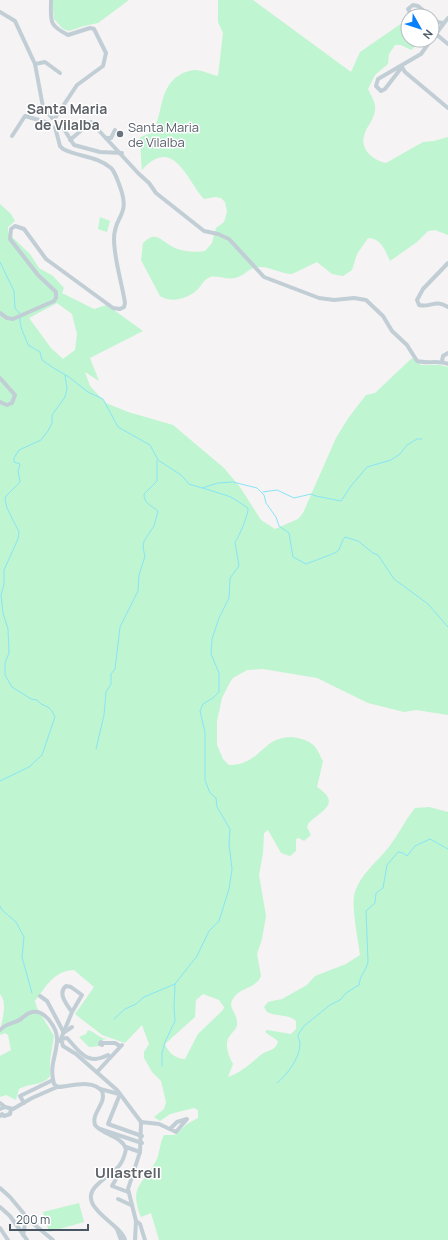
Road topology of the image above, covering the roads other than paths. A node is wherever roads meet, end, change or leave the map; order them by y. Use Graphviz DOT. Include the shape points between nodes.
graph roads {
  1 [pos="51,0"];
  2 [pos="409,0"];
  3 [pos="413,5"];
  4 [pos="409,8"];
  5 [pos="420,8"];
  6 [pos="0,12"];
  7 [pos="448,18"];
  8 [pos="443,22"];
  9 [pos="440,26"];
  10 [pos="425,48"];
  11 [pos="35,64"];
  12 [pos="402,66"];
  13 [pos="60,73"];
  14 [pos="448,108"];
  15 [pos="54,118"];
  16 [pos="49,123"];
  17 [pos="57,126"];
  18 [pos="115,130"];
  19 [pos="12,136"];
  20 [pos="106,138"];
  21 [pos="70,140"];
  22 [pos="122,154"];
  23 [pos="448,263"];
  24 [pos="448,307"];
  25 [pos="0,313"];
  26 [pos="448,353"];
  27 [pos="442,361"];
  28 [pos="448,364"];
  29 [pos="0,378"];
  30 [pos="0,402"];
  31 [pos="40,996"];
  32 [pos="72,1012"];
  33 [pos="72,1027"];
  34 [pos="0,1030"];
  35 [pos="63,1032"];
  36 [pos="61,1039"];
  37 [pos="104,1043"];
  38 [pos="56,1045"];
  39 [pos="110,1057"];
  40 [pos="97,1072"];
  41 [pos="53,1080"];
  42 [pos="57,1087"];
  43 [pos="100,1089"];
  44 [pos="120,1094"];
  45 [pos="0,1103"];
  46 [pos="24,1103"];
  47 [pos="5,1106"];
  48 [pos="11,1109"];
  49 [pos="0,1110"];
  50 [pos="0,1116"];
  51 [pos="141,1122"];
  52 [pos="97,1128"];
  53 [pos="170,1129"];
  54 [pos="142,1136"];
  55 [pos="142,1143"];
  56 [pos="126,1146"];
  57 [pos="140,1152"];
  58 [pos="116,1179"];
  59 [pos="0,1188"];
  60 [pos="128,1192"];
  61 [pos="118,1199"];
  62 [pos="131,1205"];
  63 [pos="0,1208"];
  64 [pos="30,1221"];
  65 [pos="136,1221"];
  66 [pos="0,1228"];
  67 [pos="117,1228"];
  68 [pos="23,1236"];
  69 [pos="8,1240"];
  70 [pos="27,1240"];
  71 [pos="53,1240"];
  72 [pos="121,1240"];
  73 [pos="125,1240"];
  74 [pos="135,1240"];
  75 [pos="145,1240"];
  1 -- 15 [label="street" via="53,26 68,34 94,29 106,53 103,66 77,85"];
  2 -- 3 [label="street"];
  3 -- 4 [label="street"];
  3 -- 5 [label="street"];
  6 -- 11 [label="street" via="15,21"];
  7 -- 8 [label="street"];
  8 -- 9 [label="street"];
  10 -- 12 [label="street" via="421,54"];
  11 -- 13 [label="street" via="45,62"];
  11 -- 15 [label="street" via="41,102"];
  12 -- 12 [label="street" via="378,80 376,86 381,90 385,89"];
  12 -- 14 [label="street" via="405,72"];
  15 -- 16 [label="street"];
  15 -- 17 [label="street" via="58,121"];
  16 -- 17 [label="street" via="51,126"];
  16 -- 19 [label="street" via="25,116"];
  17 -- 21 [label="street" via="62,126"];
  17 -- 25 [label="street" via="60,146 91,157 114,170 124,197 124,211 114,241 124,307 113,308 46,259 24,229 15,226 11,229 10,239 57,295 54,301 13,319"];
  18 -- 20 [label="street" via="111,138"];
  20 -- 21 [label="street" via="92,122"];
  20 -- 22 [label="street"];
  21 -- 22 [label="street" via="74,145 100,152"];
  22 -- 27 [label="street" via="156,193 204,231 229,239 264,277 319,298 366,300 384,316 392,331 407,345 417,361"];
  23 -- 24 [label="street" via="423,289 417,300 422,306 434,302"];
  26 -- 27 [label="street" via="443,356"];
  27 -- 28 [label="street"];
  29 -- 30 [label="street" via="15,394 12,403 7,405"];
  31 -- 35 [label="street" via="47,1001"];
  32 -- 32 [label="street" via="61,994 66,986 82,996"];
  32 -- 35 [label="street"];
  33 -- 35 [label="street"];
  34 -- 38 [label="street" via="29,1013 38,1012 45,1015 54,1029"];
  35 -- 36 [label="street"];
  36 -- 38 [label="street"];
  36 -- 39 [label="street" via="67,1038 87,1057"];
  36 -- 40 [label="street" via="63,1046"];
  37 -- 39 [label="street" via="121,1045"];
  38 -- 41 [label="street" via="52,1061"];
  39 -- 40 [label="street"];
  40 -- 44 [label="street"];
  41 -- 42 [label="street"];
  41 -- 46 [label="street" via="20,1096"];
  42 -- 43 [label="street" via="79,1084"];
  42 -- 46 [label="street"];
  43 -- 44 [label="street"];
  43 -- 52 [label="street" via="104,1098 94,1119"];
  44 -- 51 [label="street"];
  44 -- 54 [label="street" via="108,1124"];
  45 -- 47 [label="street"];
  46 -- 48 [label="street"];
  47 -- 48 [label="street"];
  47 -- 49 [label="street"];
  48 -- 50 [label="street" via="10,1114"];
  51 -- 53 [label="street" via="159,1124"];
  51 -- 54 [label="street"];
  52 -- 55 [label="street"];
  52 -- 56 [label="street"];
  54 -- 55 [label="street"];
  55 -- 57 [label="street"];
  56 -- 57 [label="street"];
  56 -- 67 [label="street" via="125,1155 118,1168 98,1184 92,1194 97,1211"];
  57 -- 60 [label="street"];
  58 -- 60 [label="street" via="112,1186"];
  59 -- 64 [label="street"];
  60 -- 62 [label="street"];
  61 -- 62 [label="street"];
  62 -- 65 [label="street"];
  63 -- 68 [label="street" via="10,1216"];
  64 -- 68 [label="street" via="25,1224"];
  64 -- 71 [label="street"];
  65 -- 74 [label="street"];
  65 -- 75 [label="street" via="140,1224"];
  66 -- 69 [label="street"];
  67 -- 72 [label="street"];
  67 -- 73 [label="street"];
  68 -- 70 [label="street"];
}
